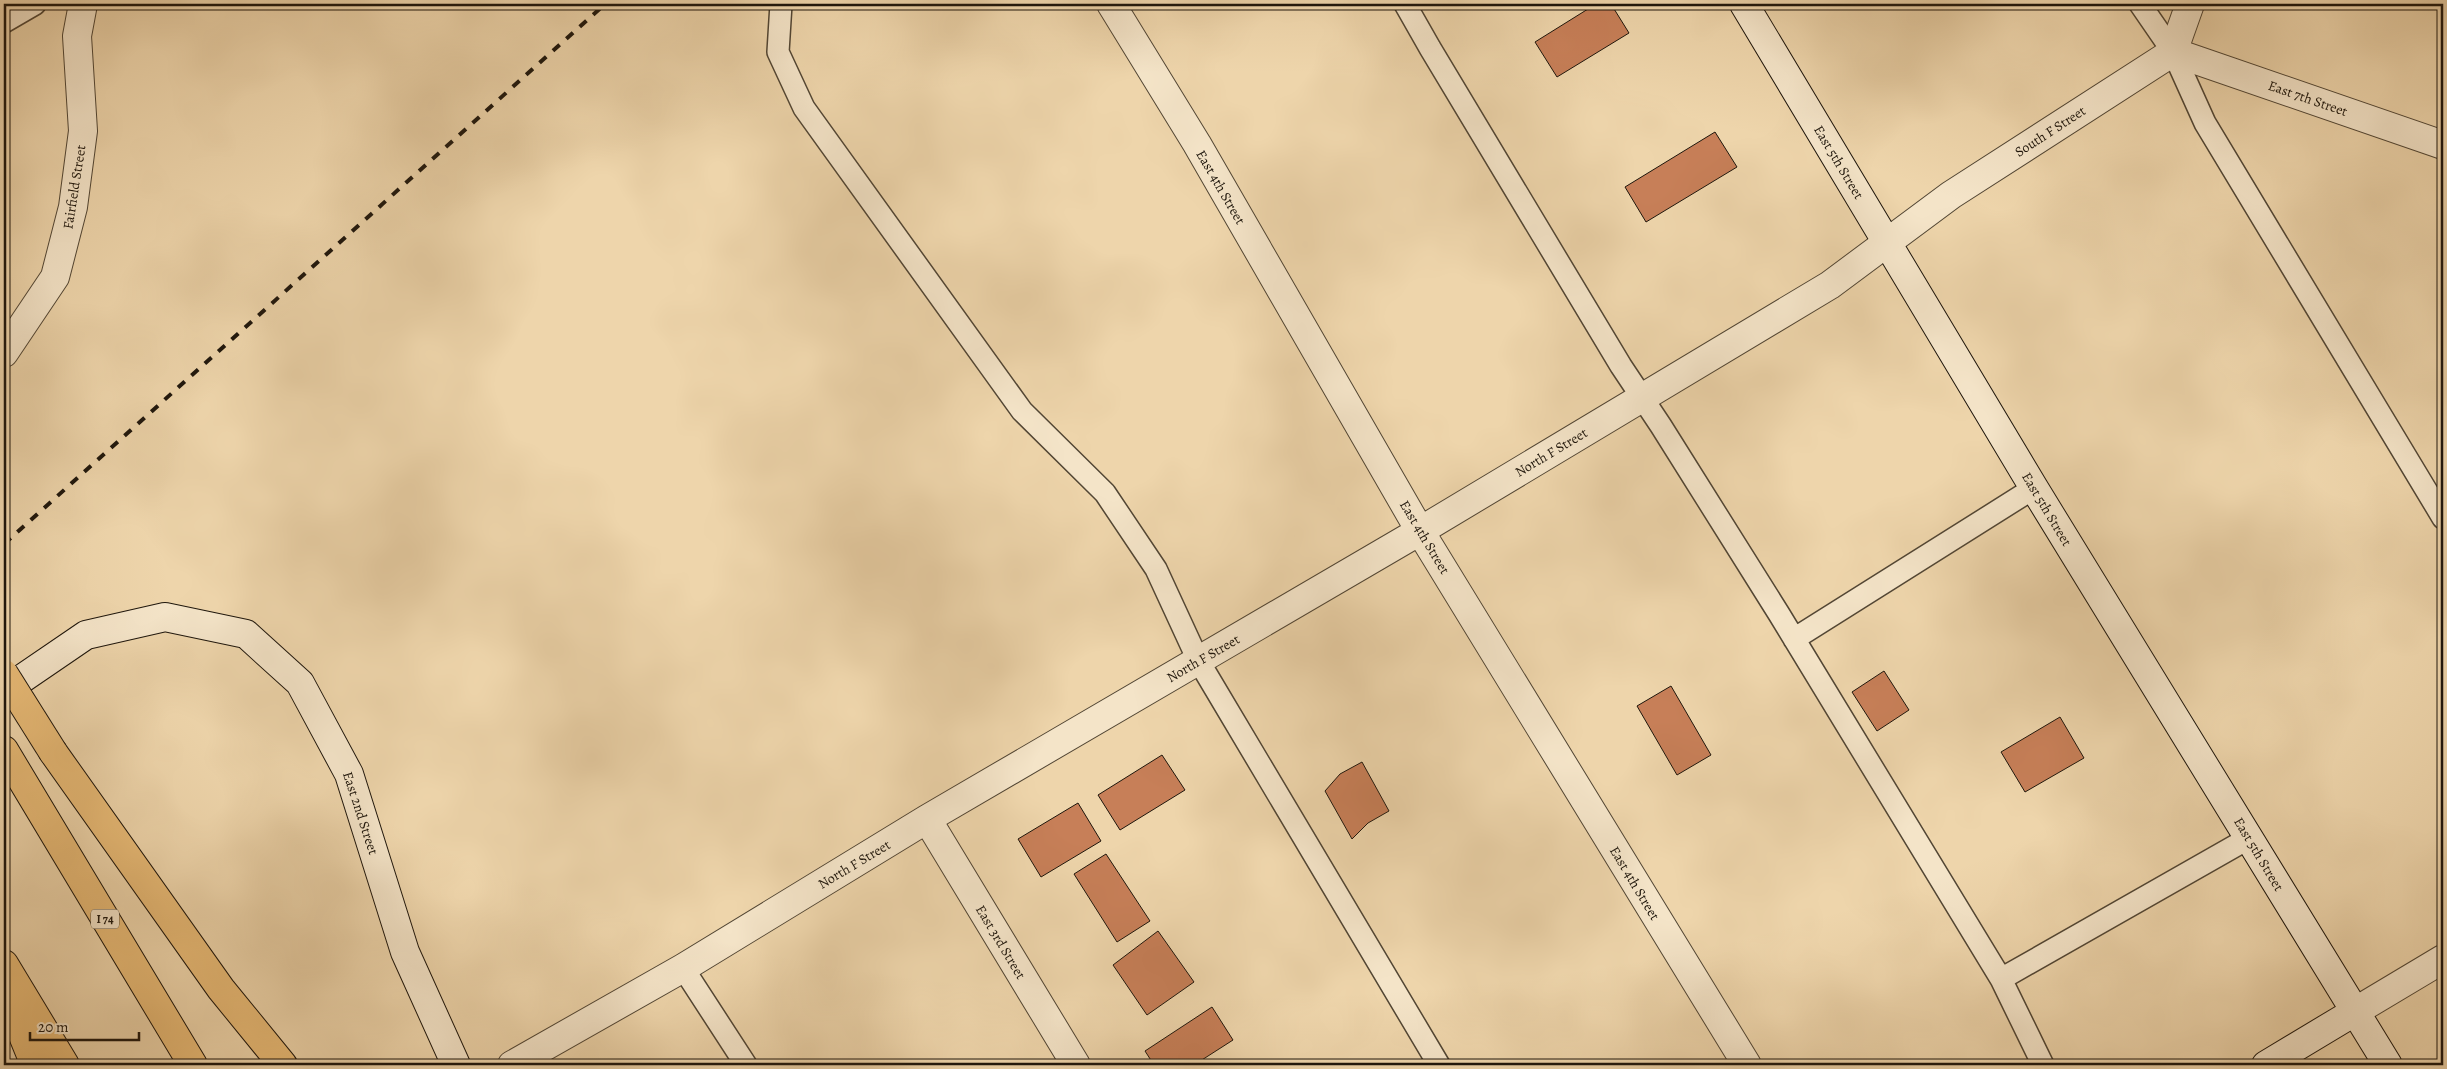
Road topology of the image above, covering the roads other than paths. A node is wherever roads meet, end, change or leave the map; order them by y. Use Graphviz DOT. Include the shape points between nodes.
graph roads {
  1 [pos="35,4"];
  2 [pos="83,4"];
  3 [pos="781,4"];
  4 [pos="1111,4"];
  5 [pos="1405,4"];
  6 [pos="1744,4"];
  7 [pos="2140,4"];
  8 [pos="2190,4"];
  9 [pos="4,22"];
  10 [pos="2173,52"];
  11 [pos="2443,145"];
  12 [pos="1887,241"];
  13 [pos="4,353"];
  14 [pos="1643,397"];
  15 [pos="2034,488"];
  16 [pos="2443,518"];
  17 [pos="1420,531"];
  18 [pos="1794,639"];
  19 [pos="1198,660"];
  20 [pos="4,674"];
  21 [pos="4,691"];
  22 [pos="10,762"];
  23 [pos="927,820"];
  24 [pos="2249,838"];
  25 [pos="2443,958"];
  26 [pos="4,964"];
  27 [pos="683,968"];
  28 [pos="2001,979"];
  29 [pos="4,988"];
  30 [pos="2356,1012"];
  31 [pos="35,1065"];
  32 [pos="65,1065"];
  33 [pos="193,1065"];
  34 [pos="283,1065"];
  35 [pos="456,1065"];
  36 [pos="512,1065"];
  37 [pos="746,1065"];
  38 [pos="1076,1065"];
  39 [pos="1439,1065"];
  40 [pos="1747,1065"];
  41 [pos="2043,1065"];
  42 [pos="2266,1065"];
  43 [pos="2388,1065"];
  1 -- 9 [label="lane"];
  2 -- 13 [label="street, Fairfield Street" via="77,36 83,131 73,207 55,277"];
  3 -- 19 [label="lane" via="778,52 804,108 1022,412 1105,493 1156,569"];
  4 -- 17 [label="street, East 4th Street" via="1197,144"];
  5 -- 14 [label="lane"];
  6 -- 12 [label="street, East 5th Street"];
  7 -- 10 [label="lane"];
  8 -- 10 [label="street"];
  10 -- 11 [label="street, East 7th Street"];
  10 -- 12 [label="street, South F Street" via="1950,196"];
  10 -- 16 [label="lane" via="2205,123"];
  12 -- 14 [label="street, North F Street" via="1830,285"];
  12 -- 15 [label="street, East 5th Street"];
  14 -- 17 [label="street, North F Street"];
  14 -- 18 [label="lane"];
  15 -- 18 [label="lane"];
  15 -- 24 [label="street, East 5th Street"];
  17 -- 19 [label="street, North F Street"];
  17 -- 40 [label="street, East 4th Street"];
  18 -- 28 [label="lane"];
  19 -- 23 [label="street, North F Street"];
  19 -- 39 [label="lane"];
  20 -- 34 [label="highway, bridge" via="53,752 221,989"];
  21 -- 35 [label="street, East 2nd Street" via="86,635 165,617 246,634 300,683 349,774 405,952"];
  22 -- 33 [label="highway, I 74"];
  23 -- 27 [label="street, North F Street"];
  23 -- 38 [label="street, East 3rd Street"];
  24 -- 28 [label="lane"];
  24 -- 30 [label="street, East 5th Street"];
  25 -- 30 [label="street"];
  26 -- 32 [label="highway"];
  27 -- 36 [label="street, North F Street"];
  27 -- 37 [label="lane"];
  28 -- 41 [label="lane"];
  29 -- 31 [label="highway"];
  30 -- 42 [label="street"];
  30 -- 43 [label="street, East 5th Street"];
}
